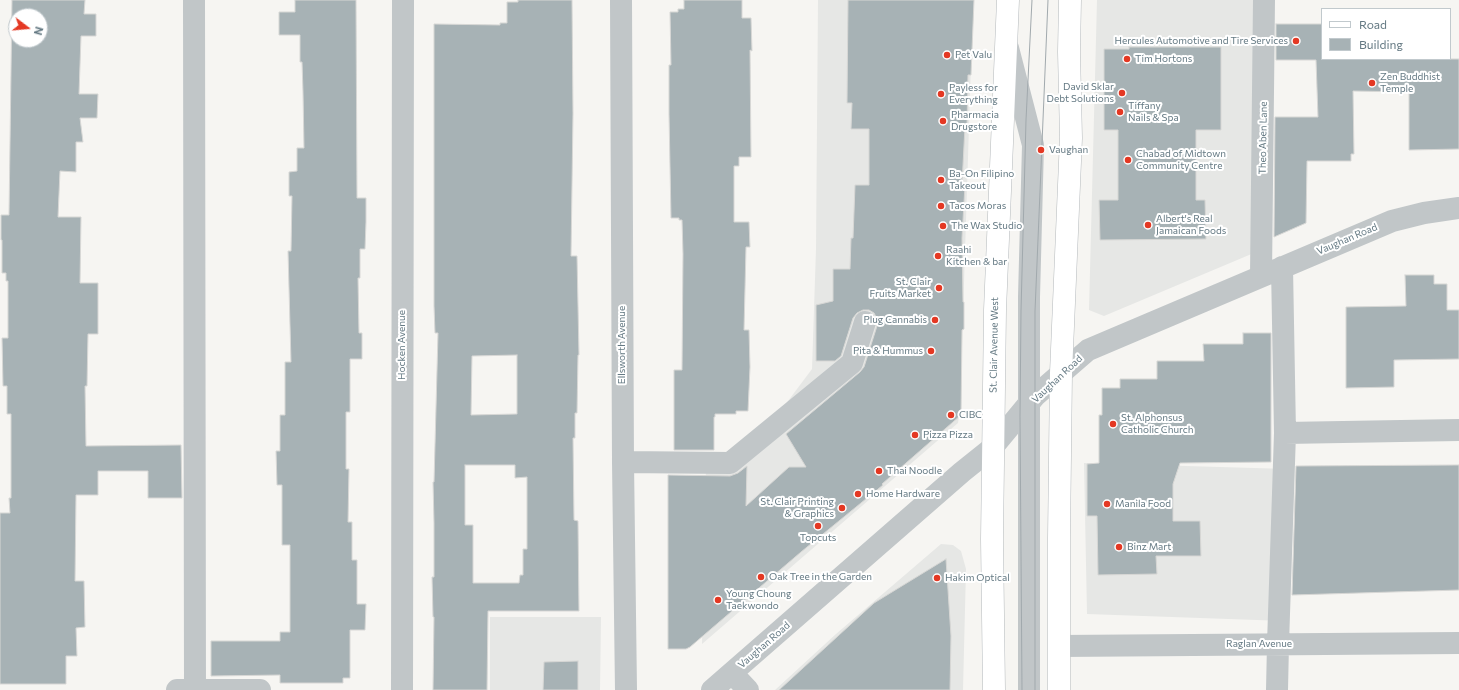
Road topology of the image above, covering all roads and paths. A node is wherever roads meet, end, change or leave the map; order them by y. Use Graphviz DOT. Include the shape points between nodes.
graph roads {
  1 [pos="194,0"];
  2 [pos="403,0"];
  3 [pos="621,0"];
  4 [pos="1008,0"];
  5 [pos="1070,0"];
  6 [pos="1264,0"];
  7 [pos="1007,41"];
  8 [pos="1459,208"];
  9 [pos="1282,267"];
  10 [pos="1261,275"];
  11 [pos="865,322"];
  12 [pos="1061,373"];
  13 [pos="1029,405"];
  14 [pos="1459,430"];
  15 [pos="1285,433"];
  16 [pos="992,448"];
  17 [pos="622,462"];
  18 [pos="1459,643"];
  19 [pos="1278,644"];
  20 [pos="1059,646"];
  21 [pos="732,673"];
  22 [pos="186,690"];
  23 [pos="260,690"];
  24 [pos="402,690"];
  25 [pos="626,690"];
  26 [pos="712,690"];
  27 [pos="748,690"];
  28 [pos="994,690"];
  29 [pos="1029,690"];
  30 [pos="1059,690"];
  31 [pos="1278,690"];
  1 -- 22 [label="street"];
  2 -- 24 [label="street, Hocken Avenue"];
  3 -- 17 [label="street, Ellsworth Avenue"];
  4 -- 7 [label="main road, St. Clair Avenue West"];
  5 -- 12 [label="main road" via="1071,138"];
  6 -- 10 [label="street, Theo Aben Lane"];
  7 -- 13 [label="street" via="1033,145"];
  7 -- 16 [label="main road, St. Clair Avenue West" via="995,310"];
  8 -- 9 [label="street, Vaughan Road" via="1424,212 1392,221"];
  9 -- 10 [label="street, Vaughan Road"];
  9 -- 15 [label="street"];
  10 -- 12 [label="street, Vaughan Road" via="1088,350"];
  11 -- 17 [label="street" via="852,363 730,463"];
  12 -- 13 [label="street, Vaughan Road" via="1035,396"];
  12 -- 20 [label="main road"];
  13 -- 16 [label="street, Vaughan Road"];
  13 -- 29 [label="street"];
  14 -- 15 [label="street"];
  15 -- 19 [label="street"];
  16 -- 21 [label="street, Vaughan Road"];
  16 -- 28 [label="main road, St. Clair Avenue West"];
  17 -- 25 [label="street, Ellsworth Avenue"];
  18 -- 19 [label="street, Raglan Avenue"];
  19 -- 20 [label="street, Raglan Avenue"];
  19 -- 31 [label="street"];
  20 -- 30 [label="main road"];
  21 -- 26 [label="street, Vaughan Road"];
  21 -- 27 [label="street"];
  22 -- 23 [label="street"];
}
